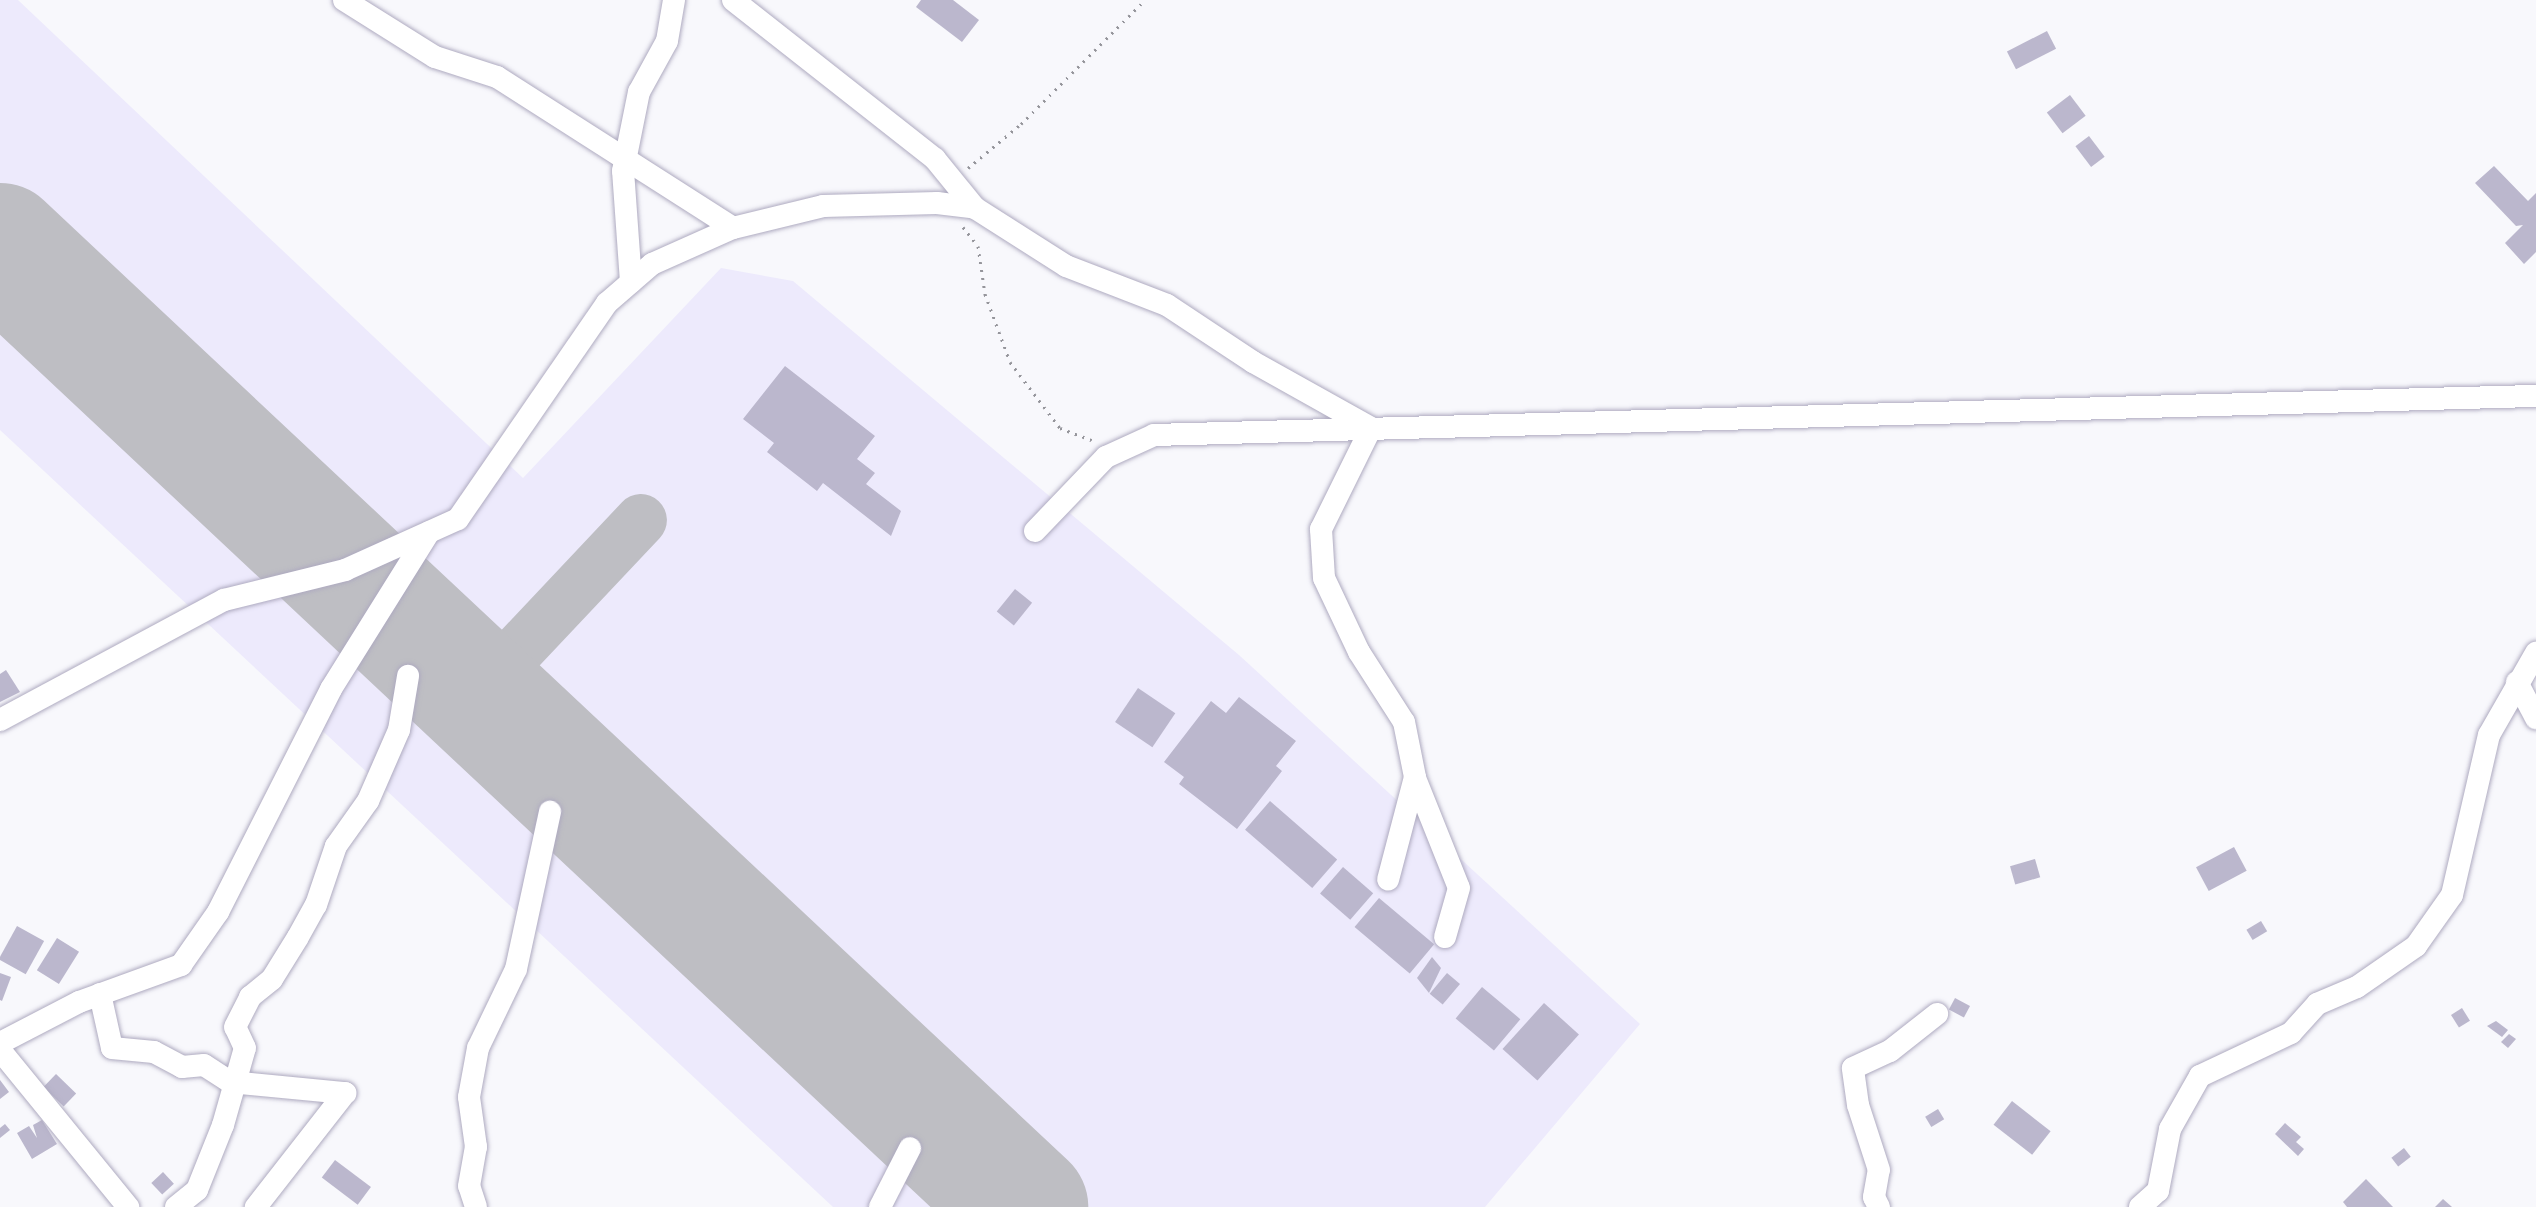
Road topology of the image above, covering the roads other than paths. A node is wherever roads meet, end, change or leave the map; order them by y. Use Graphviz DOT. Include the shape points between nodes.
graph roads {
  1 [pos="344,0"];
  2 [pos="674,0"];
  3 [pos="733,0"];
  4 [pos="625,162"];
  5 [pos="975,208"];
  6 [pos="733,228"];
  7 [pos="631,282"];
  8 [pos="2536,396"];
  9 [pos="1371,428"];
  10 [pos="1035,531"];
  11 [pos="429,532"];
  12 [pos="2536,653"];
  13 [pos="408,676"];
  14 [pos="2517,682"];
  15 [pos="2536,718"];
  16 [pos="0,720"];
  17 [pos="1415,777"];
  18 [pos="550,812"];
  19 [pos="1388,880"];
  20 [pos="1445,937"];
  21 [pos="100,994"];
  22 [pos="1937,1014"];
  23 [pos="0,1043"];
  24 [pos="0,1050"];
  25 [pos="234,1083"];
  26 [pos="910,1148"];
  27 [pos="128,1207"];
  28 [pos="176,1207"];
  29 [pos="256,1207"];
  30 [pos="476,1207"];
  31 [pos="880,1207"];
  32 [pos="1879,1207"];
  33 [pos="2140,1207"];
  1 -- 4 [label="street" via="435,57 497,77"];
  2 -- 4 [label="street" via="667,41 639,92"];
  3 -- 5 [label="street" via="935,159"];
  4 -- 6 [label="street"];
  4 -- 7 [label="street"];
  5 -- 6 [label="street" via="893,202 823,206"];
  5 -- 9 [label="street" via="1066,266 1167,305 1253,362"];
  6 -- 7 [label="street" via="652,264"];
  7 -- 11 [label="street" via="607,303 458,519"];
  8 -- 9 [label="street"];
  9 -- 10 [label="street" via="1154,435 1106,457"];
  9 -- 17 [label="street" via="1321,529 1324,578 1359,652 1404,722"];
  11 -- 16 [label="street" via="345,570 224,600"];
  11 -- 21 [label="street" via="331,689 218,912 181,965"];
  12 -- 14 [label="street"];
  13 -- 25 [label="street" via="399,730 368,801 336,846 316,905 298,937 272,979 250,997 235,1027 245,1048"];
  14 -- 15 [label="street"];
  14 -- 33 [label="street" via="2489,735 2452,895 2416,946 2357,987 2317,1004 2291,1033 2200,1076 2170,1129 2158,1191"];
  17 -- 19 [label="street"];
  17 -- 20 [label="street" via="1459,888"];
  18 -- 30 [label="street" via="516,969 478,1048 469,1097 476,1147 469,1186"];
  21 -- 23 [label="street"];
  21 -- 25 [label="street" via="112,1048 154,1052 182,1067 204,1065"];
  22 -- 32 [label="street" via="1890,1051 1853,1068 1858,1105 1879,1170 1874,1197"];
  24 -- 27 [label="street"];
  25 -- 28 [label="street" via="197,1190"];
  25 -- 29 [label="street" via="345,1093"];
  26 -- 31 [label="street"];
}
